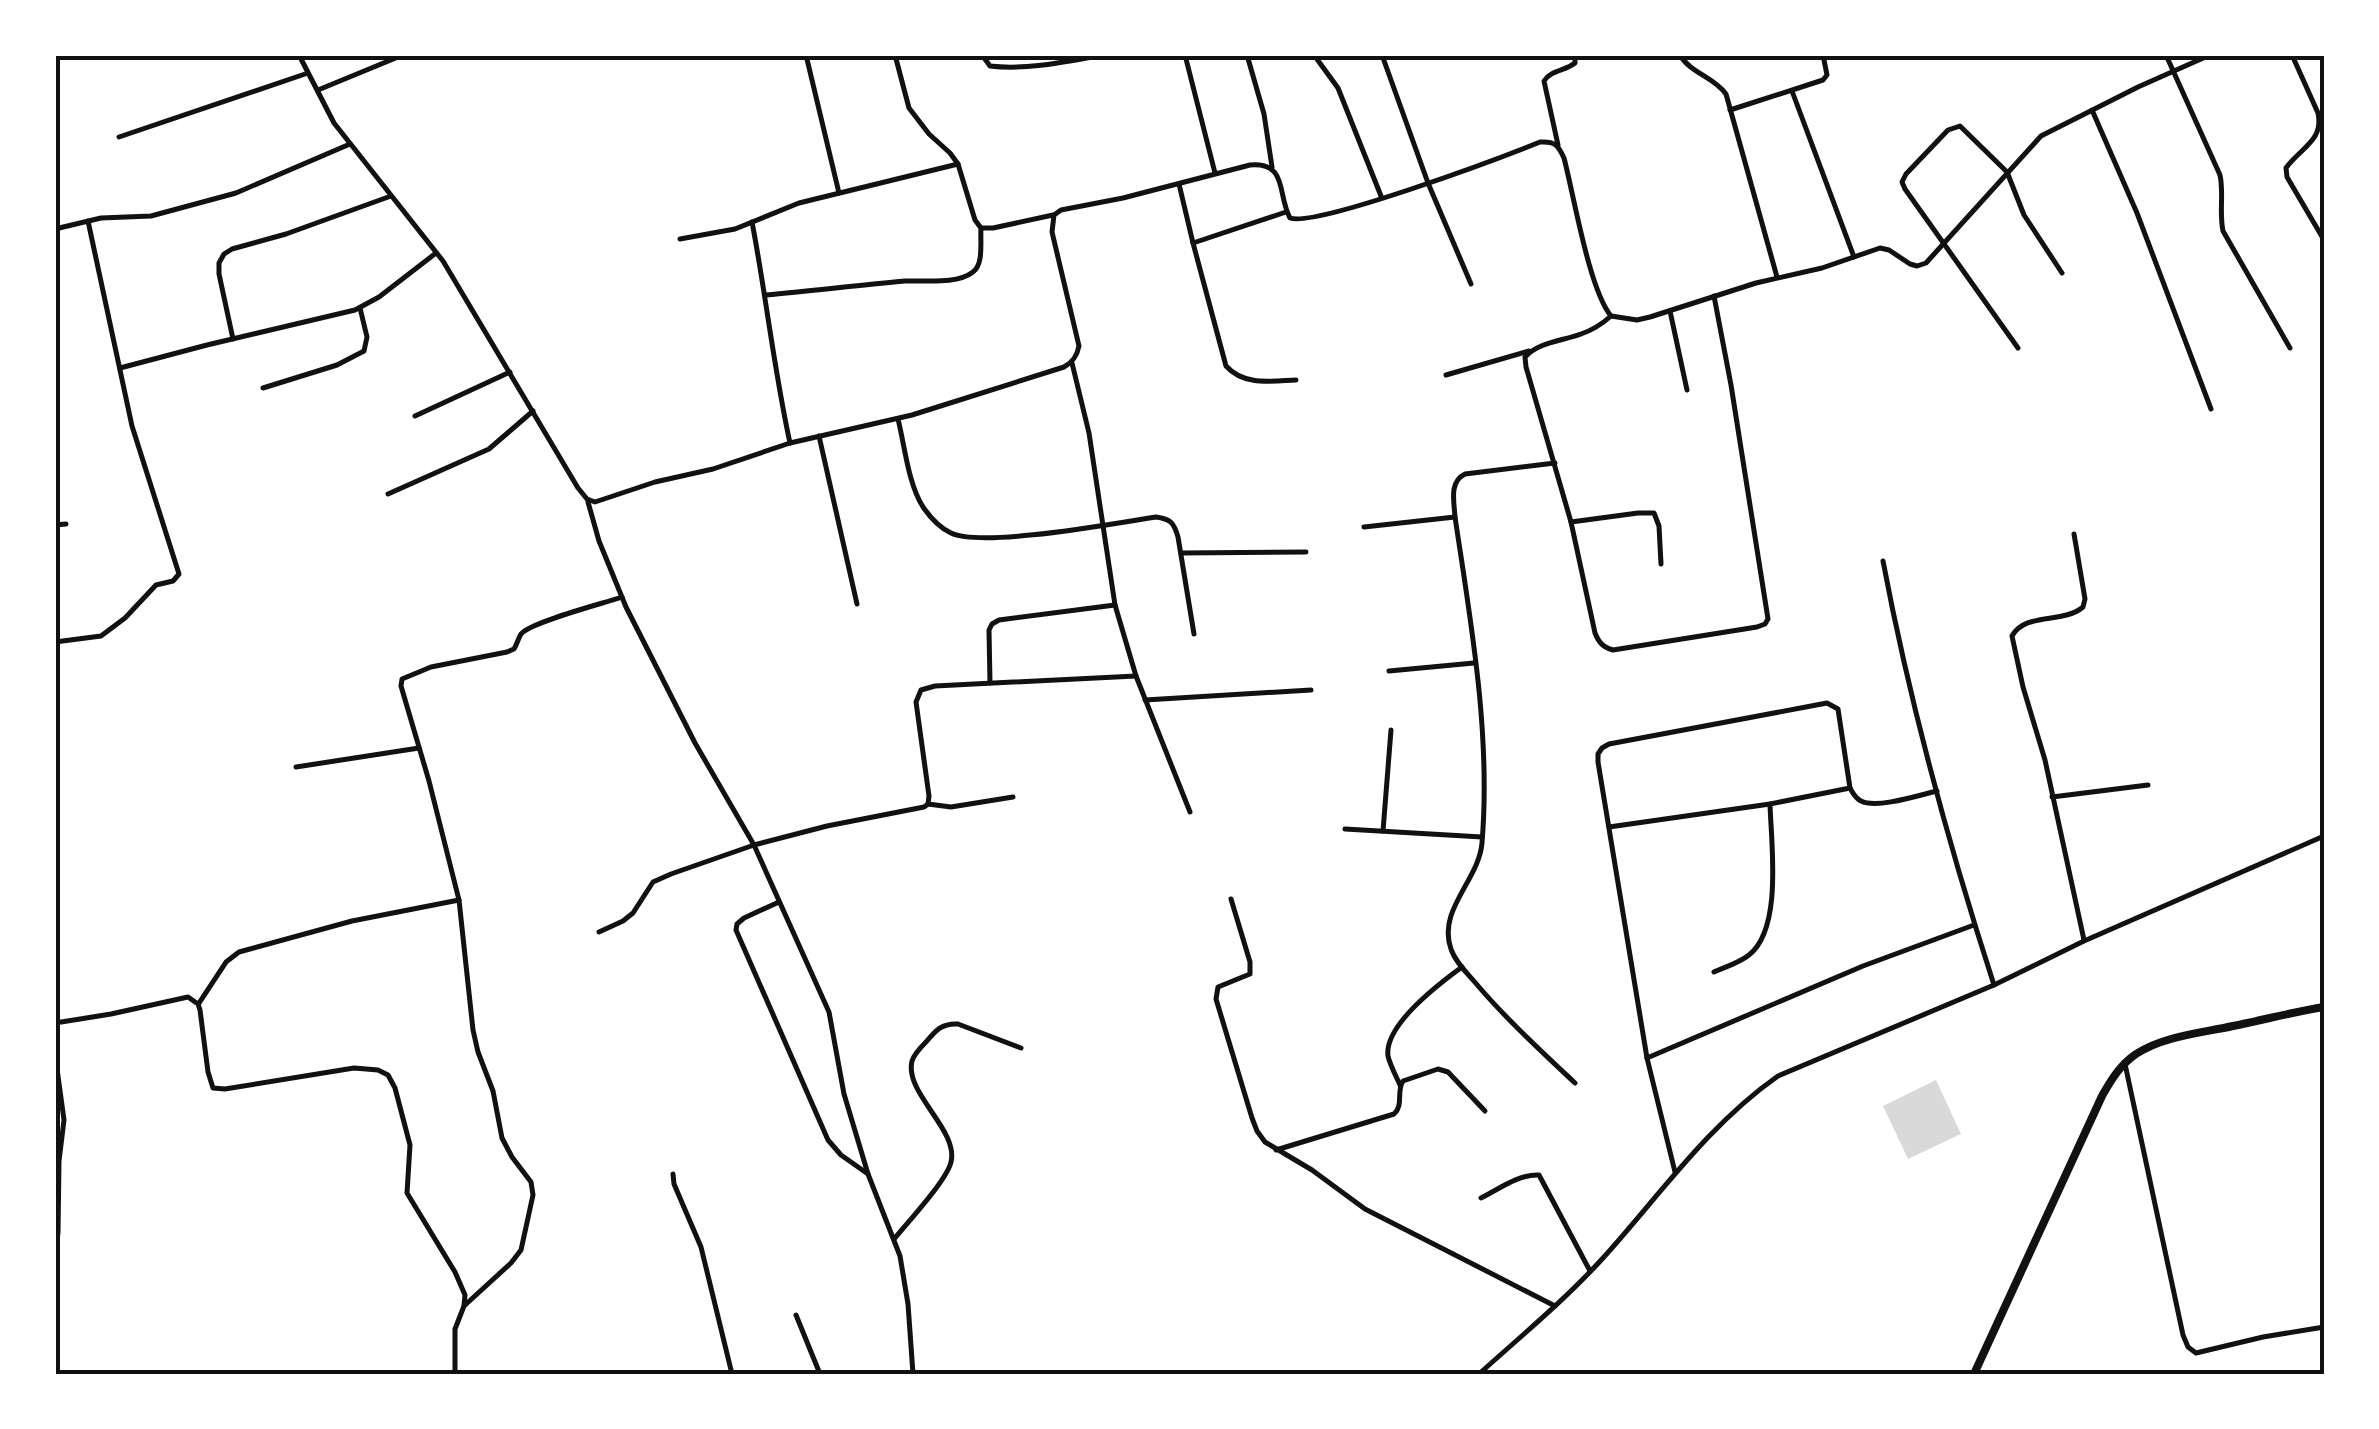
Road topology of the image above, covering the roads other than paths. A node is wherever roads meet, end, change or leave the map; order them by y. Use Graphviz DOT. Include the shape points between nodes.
graph roads {
  1 [pos="299,55"];
  2 [pos="403,55"];
  3 [pos="806,55"];
  4 [pos="896,55"];
  5 [pos="982,55"];
  6 [pos="1185,55"];
  7 [pos="1247,55"];
  8 [pos="1314,55"];
  9 [pos="1382,55"];
  10 [pos="1574,55"];
  11 [pos="1680,55"];
  12 [pos="1823,55"];
  13 [pos="2166,55"];
  14 [pos="2210,55"];
  15 [pos="2292,55"];
  16 [pos="1092,56"];
  17 [pos="2174,72"];
  18 [pos="308,73"];
  19 [pos="317,90"];
  20 [pos="1792,91"];
  21 [pos="1730,110"];
  22 [pos="2092,110"];
  23 [pos="118,137"];
  24 [pos="350,144"];
  25 [pos="1558,145"];
  26 [pos="958,164"];
  27 [pos="1272,167"];
  28 [pos="2007,172"];
  29 [pos="1215,174"];
  30 [pos="1428,183"];
  31 [pos="1180,184"];
  32 [pos="839,193"];
  33 [pos="391,196"];
  34 [pos="1381,197"];
  35 [pos="1286,212"];
  36 [pos="1054,214"];
  37 [pos="88,222"];
  38 [pos="752,222"];
  39 [pos="980,228"];
  40 [pos="55,230"];
  41 [pos="680,239"];
  42 [pos="2324,240"];
  43 [pos="1192,243"];
  44 [pos="1944,245"];
  45 [pos="436,252"];
  46 [pos="1854,256"];
  47 [pos="2062,273"];
  48 [pos="1777,277"];
  49 [pos="1471,284"];
  50 [pos="766,295"];
  51 [pos="1714,296"];
  52 [pos="360,308"];
  53 [pos="1670,311"];
  54 [pos="1612,316"];
  55 [pos="233,339"];
  56 [pos="2018,348"];
  57 [pos="2290,348"];
  58 [pos="1532,350"];
  59 [pos="1072,362"];
  60 [pos="120,368"];
  61 [pos="510,372"];
  62 [pos="1446,375"];
  63 [pos="1296,380"];
  64 [pos="263,388"];
  65 [pos="1687,390"];
  66 [pos="2212,408"];
  67 [pos="533,411"];
  68 [pos="415,416"];
  69 [pos="898,419"];
  70 [pos="819,436"];
  71 [pos="790,443"];
  72 [pos="1555,464"];
  73 [pos="388,494"];
  74 [pos="587,499"];
  75 [pos="1455,517"];
  76 [pos="1571,522"];
  77 [pos="66,524"];
  78 [pos="55,525"];
  79 [pos="1102,526"];
  80 [pos="1364,527"];
  81 [pos="2074,534"];
  82 [pos="1306,552"];
  83 [pos="1180,554"];
  84 [pos="1883,560"];
  85 [pos="1661,564"];
  86 [pos="622,597"];
  87 [pos="857,604"];
  88 [pos="1116,604"];
  89 [pos="1194,634"];
  90 [pos="55,642"];
  91 [pos="1474,663"];
  92 [pos="1389,671"];
  93 [pos="1136,676"];
  94 [pos="990,682"];
  95 [pos="1311,690"];
  96 [pos="1145,700"];
  97 [pos="1391,730"];
  98 [pos="419,748"];
  99 [pos="296,767"];
  100 [pos="2148,784"];
  101 [pos="1850,788"];
  102 [pos="1938,791"];
  103 [pos="1013,797"];
  104 [pos="2052,797"];
  105 [pos="928,804"];
  106 [pos="1770,804"];
  107 [pos="1190,812"];
  108 [pos="1609,827"];
  109 [pos="1345,829"];
  110 [pos="1383,831"];
  111 [pos="2324,836"];
  112 [pos="1482,837"];
  113 [pos="754,845"];
  114 [pos="1231,899"];
  115 [pos="458,900"];
  116 [pos="779,902"];
  117 [pos="1974,924"];
  118 [pos="599,932"];
  119 [pos="2084,941"];
  120 [pos="1462,967"];
  121 [pos="1714,972"];
  122 [pos="1994,985"];
  123 [pos="198,1004"];
  124 [pos="2324,1007"];
  125 [pos="55,1023"];
  126 [pos="1021,1048"];
  127 [pos="55,1054"];
  128 [pos="1646,1058"];
  129 [pos="2124,1064"];
  130 [pos="1576,1082"];
  131 [pos="1400,1085"];
  132 [pos="1484,1111"];
  133 [pos="1276,1150"];
  134 [pos="673,1174"];
  135 [pos="868,1174"];
  136 [pos="1676,1174"];
  137 [pos="1481,1198"];
  138 [pos="895,1238"];
  139 [pos="55,1253"];
  140 [pos="1590,1271"];
  141 [pos="464,1306"];
  142 [pos="1555,1306"];
  143 [pos="796,1314"];
  144 [pos="2324,1327"];
  145 [pos="454,1374"];
  146 [pos="732,1374"];
  147 [pos="820,1374"];
  148 [pos="913,1374"];
  149 [pos="1480,1374"];
  150 [pos="1974,1374"];
  1 -- 18 [label="street"];
  2 -- 19 [label="street"];
  3 -- 32 [label="street"];
  4 -- 26 [label="street" via="909,108"];
  5 -- 16 [label="street" via="990,66 1001,67"];
  6 -- 29 [label="street"];
  7 -- 27 [label="street"];
  8 -- 34 [label="street" via="1338,88"];
  9 -- 30 [label="street"];
  10 -- 25 [label="street" via="1575,63 1544,81"];
  11 -- 21 [label="street" via="1720,86"];
  12 -- 20 [label="street" via="1823,80"];
  13 -- 17 [label="street"];
  14 -- 17 [label="street"];
  15 -- 42 [label="street" via="2320,122 2312,143 2286,168 2287,177"];
  17 -- 22 [label="street"];
  17 -- 57 [label="street" via="2220,174 2223,231"];
  18 -- 19 [label="street"];
  18 -- 23 [label="street"];
  19 -- 24 [label="street"];
  20 -- 21 [label="street"];
  20 -- 46 [label="street"];
  21 -- 48 [label="street"];
  22 -- 28 [label="street" via="2042,136"];
  22 -- 66 [label="street"];
  24 -- 33 [label="street"];
  24 -- 37 [label="street" via="236,194 152,216"];
  25 -- 30 [label="street" via="1540,142"];
  25 -- 54 [label="street" via="1593,274"];
  26 -- 32 [label="street"];
  26 -- 39 [label="street"];
  27 -- 29 [label="street" via="1250,164"];
  27 -- 35 [label="street"];
  28 -- 44 [label="street"];
  28 -- 44 [label="street" via="1960,126 1906,174 1904,189"];
  28 -- 47 [label="street" via="2024,216"];
  29 -- 31 [label="street"];
  30 -- 34 [label="street"];
  30 -- 49 [label="street"];
  31 -- 36 [label="street"];
  31 -- 43 [label="street"];
  32 -- 38 [label="street"];
  33 -- 45 [label="street"];
  33 -- 55 [label="street" via="224,254 219,274"];
  34 -- 35 [label="street" via="1308,219"];
  35 -- 43 [label="street"];
  36 -- 39 [label="street"];
  36 -- 59 [label="street" via="1052,232 1079,346"];
  37 -- 40 [label="street"];
  37 -- 60 [label="street"];
  38 -- 41 [label="street"];
  38 -- 50 [label="street"];
  39 -- 50 [label="street" via="980,264 964,276"];
  43 -- 63 [label="street" via="1226,366 1245,380"];
  44 -- 46 [label="street" via="1918,266 1880,248"];
  44 -- 56 [label="street"];
  45 -- 52 [label="street"];
  45 -- 61 [label="street"];
  46 -- 48 [label="street"];
  48 -- 51 [label="street"];
  50 -- 71 [label="street"];
  51 -- 53 [label="street"];
  51 -- 76 [label="street" via="1766,624 1605,648 1595,634"];
  52 -- 55 [label="street"];
  52 -- 64 [label="street" via="364,351"];
  53 -- 54 [label="street" via="1636,320"];
  53 -- 65 [label="street"];
  54 -- 58 [label="street"];
  55 -- 60 [label="street"];
  58 -- 62 [label="street"];
  58 -- 72 [label="street" via="1526,367"];
  59 -- 69 [label="street"];
  59 -- 79 [label="street"];
  60 -- 90 [label="street" via="178,577 156,585 101,636"];
  61 -- 67 [label="street"];
  61 -- 68 [label="street"];
  67 -- 73 [label="street" via="488,449"];
  67 -- 74 [label="street"];
  69 -- 70 [label="street"];
  69 -- 79 [label="street" via="916,495 950,533 982,538"];
  70 -- 71 [label="street"];
  70 -- 87 [label="street"];
  71 -- 74 [label="street" via="602,502"];
  72 -- 75 [label="street" via="1459,477"];
  72 -- 76 [label="street"];
  74 -- 86 [label="street"];
  75 -- 80 [label="street"];
  75 -- 91 [label="street"];
  76 -- 85 [label="street" via="1654,513"];
  77 -- 78 [label="street"];
  79 -- 83 [label="street" via="1168,519"];
  79 -- 88 [label="street"];
  81 -- 104 [label="street" via="2083,606 2024,624 2012,636"];
  82 -- 83 [label="street"];
  83 -- 89 [label="street"];
  84 -- 102 [label="street"];
  86 -- 98 [label="street" via="527,630 507,652 402,678"];
  86 -- 113 [label="street"];
  88 -- 93 [label="street"];
  88 -- 94 [label="street" via="992,624"];
  91 -- 92 [label="street"];
  91 -- 112 [label="street"];
  93 -- 94 [label="street"];
  93 -- 96 [label="street"];
  94 -- 105 [label="street" via="935,686 917,695"];
  95 -- 96 [label="street"];
  96 -- 107 [label="street"];
  97 -- 110 [label="street"];
  98 -- 99 [label="street"];
  98 -- 115 [label="street"];
  100 -- 104 [label="street"];
  101 -- 102 [label="street" via="1864,803 1876,804"];
  101 -- 106 [label="street"];
  101 -- 108 [label="street" via="1838,710 1828,703 1609,744 1598,754"];
  102 -- 117 [label="street"];
  103 -- 105 [label="street"];
  104 -- 119 [label="street"];
  105 -- 113 [label="street"];
  106 -- 108 [label="street"];
  106 -- 121 [label="street" via="1768,919 1753,952"];
  108 -- 128 [label="street"];
  109 -- 110 [label="street"];
  110 -- 112 [label="street"];
  111 -- 119 [label="street"];
  112 -- 120 [label="street" via="1478,862 1450,917 1449,945"];
  113 -- 116 [label="street"];
  113 -- 118 [label="street" via="652,882 633,913"];
  114 -- 133 [label="street" via="1250,974 1218,987 1216,999 1257,1131"];
  115 -- 123 [label="street" via="239,952"];
  115 -- 141 [label="street" via="478,1052 502,1138 533,1195 521,1250"];
  116 -- 135 [label="street" via="828,1012"];
  116 -- 135 [label="street" via="744,918 736,930 828,1140"];
  117 -- 122 [label="street"];
  117 -- 128 [label="street"];
  119 -- 122 [label="street"];
  120 -- 130 [label="street"];
  120 -- 131 [label="street" via="1421,998 1391,1039 1389,1059"];
  122 -- 136 [label="street" via="1778,1076 1726,1118"];
  123 -- 125 [label="street" via="188,997"];
  123 -- 141 [label="street" via="214,1088 354,1068 388,1075 410,1145 408,1193 462,1285"];
  124 -- 129 [label="street" via="2155,1044"];
  126 -- 138 [label="street" via="951,1023 917,1052 915,1082 947,1139 952,1162"];
  127 -- 139 [label="street" via="64,1120"];
  128 -- 136 [label="street"];
  129 -- 144 [label="street" via="2188,1347 2196,1353"];
  129 -- 150 [label="street" via="2102,1096"];
  131 -- 132 [label="street" via="1444,1070"];
  131 -- 133 [label="street" via="1394,1114"];
  133 -- 142 [label="street" via="1365,1209"];
  134 -- 146 [label="street" via="700,1247"];
  135 -- 138 [label="street"];
  136 -- 140 [label="street"];
  137 -- 140 [label="street" via="1539,1174"];
  138 -- 148 [label="street"];
  140 -- 142 [label="street"];
  141 -- 145 [label="street" via="455,1329"];
  142 -- 149 [label="street"];
  143 -- 147 [label="street"];
}
